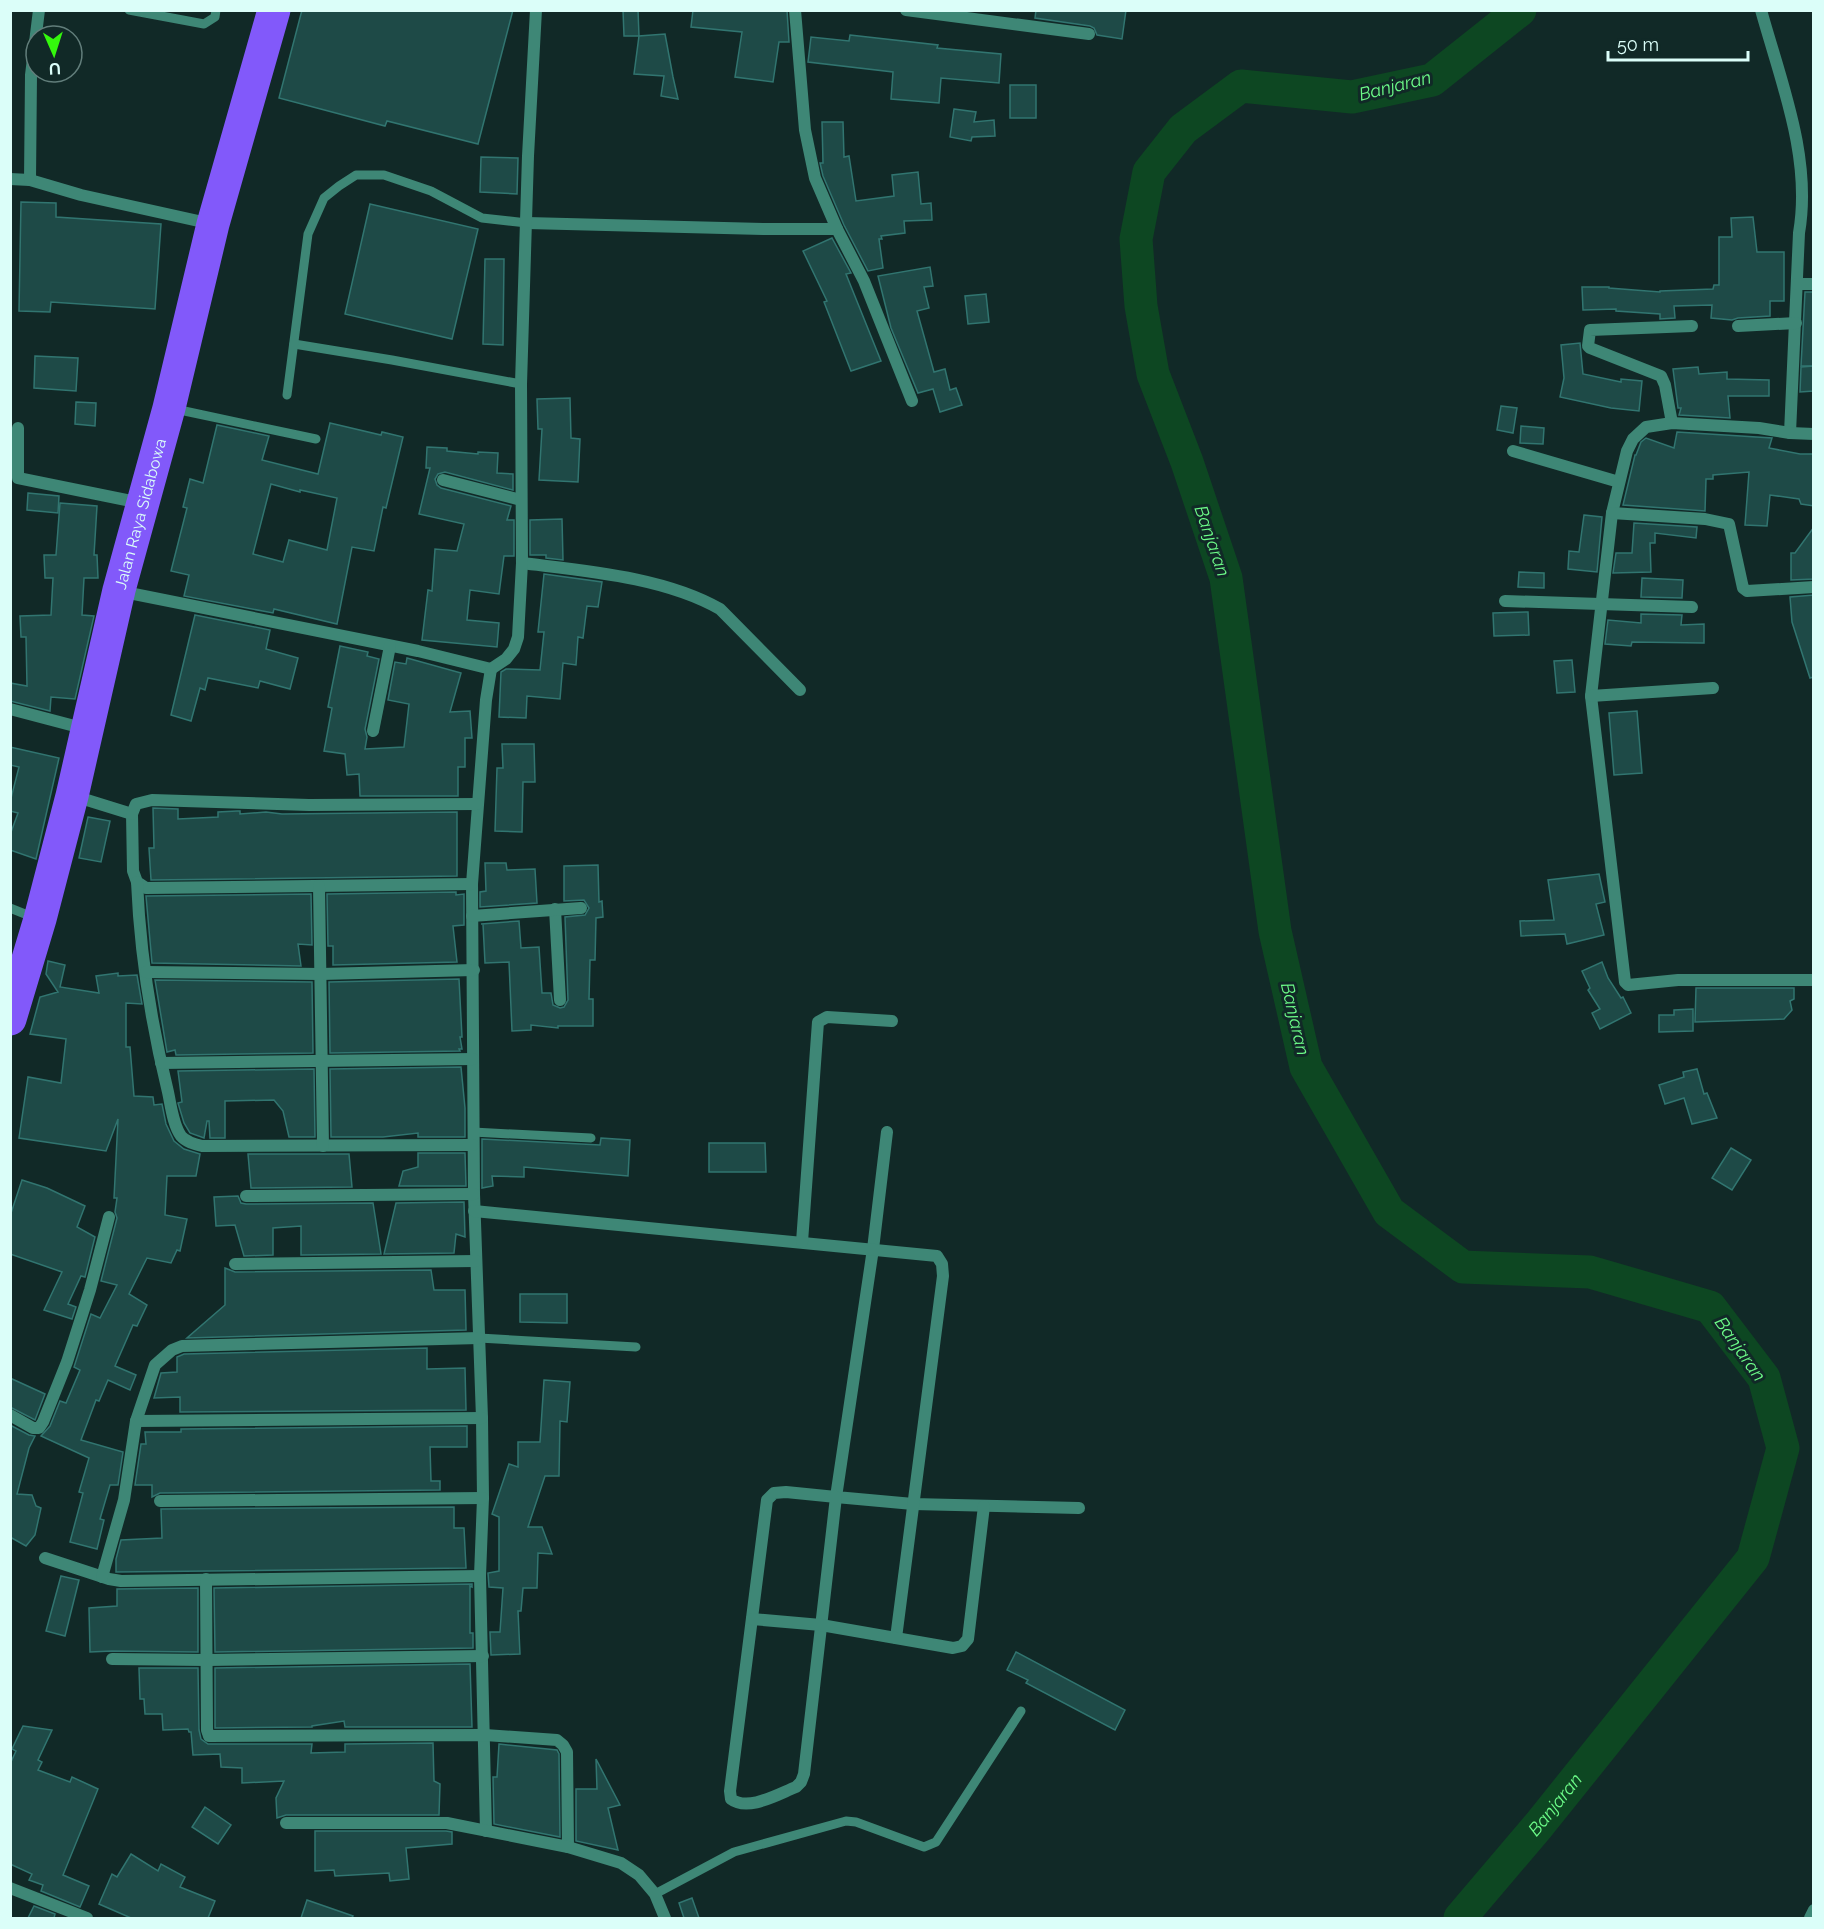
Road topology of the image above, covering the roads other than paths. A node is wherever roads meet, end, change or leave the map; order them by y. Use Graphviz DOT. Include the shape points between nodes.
graph roads {
  1 [pos="39,10"];
  2 [pos="129,10"];
  3 [pos="216,10"];
  4 [pos="274,10"];
  5 [pos="536,10"];
  6 [pos="795,10"];
  7 [pos="906,10"];
  8 [pos="1761,10"];
  9 [pos="1089,34"];
  10 [pos="10,179"];
  11 [pos="30,180"];
  12 [pos="527,223"];
  13 [pos="213,224"];
  14 [pos="837,229"];
  15 [pos="1797,284"];
  16 [pos="1814,284"];
  17 [pos="1796,323"];
  18 [pos="1692,326"];
  19 [pos="1738,326"];
  20 [pos="294,344"];
  21 [pos="521,384"];
  22 [pos="287,395"];
  23 [pos="912,401"];
  24 [pos="169,408"];
  25 [pos="1672,423"];
  26 [pos="18,428"];
  27 [pos="1790,433"];
  28 [pos="1814,434"];
  29 [pos="316,439"];
  30 [pos="1514,451"];
  31 [pos="443,480"];
  32 [pos="1619,482"];
  33 [pos="521,500"];
  34 [pos="142,503"];
  35 [pos="1612,513"];
  36 [pos="522,563"];
  37 [pos="1814,587"];
  38 [pos="119,591"];
  39 [pos="1505,601"];
  40 [pos="1600,604"];
  41 [pos="1692,607"];
  42 [pos="390,646"];
  43 [pos="491,669"];
  44 [pos="1713,688"];
  45 [pos="800,690"];
  46 [pos="1591,696"];
  47 [pos="10,709"];
  48 [pos="87,729"];
  49 [pos="373,731"];
  50 [pos="72,796"];
  51 [pos="477,804"];
  52 [pos="132,814"];
  53 [pos="137,882"];
  54 [pos="472,884"];
  55 [pos="319,885"];
  56 [pos="581,908"];
  57 [pos="555,909"];
  58 [pos="25,914"];
  59 [pos="472,916"];
  60 [pos="474,970"];
  61 [pos="146,972"];
  62 [pos="321,974"];
  63 [pos="1814,980"];
  64 [pos="560,1000"];
  65 [pos="13,1002"];
  66 [pos="892,1021"];
  67 [pos="473,1059"];
  68 [pos="322,1061"];
  69 [pos="161,1063"];
  70 [pos="887,1132"];
  71 [pos="473,1138"];
  72 [pos="591,1138"];
  73 [pos="323,1146"];
  74 [pos="474,1194"];
  75 [pos="246,1196"];
  76 [pos="474,1211"];
  77 [pos="109,1217"];
  78 [pos="802,1242"];
  79 [pos="873,1249"];
  80 [pos="476,1261"];
  81 [pos="235,1264"];
  82 [pos="479,1338"];
  83 [pos="636,1347"];
  84 [pos="10,1415"];
  85 [pos="482,1418"];
  86 [pos="136,1421"];
  87 [pos="836,1497"];
  88 [pos="483,1498"];
  89 [pos="160,1501"];
  90 [pos="913,1504"];
  91 [pos="984,1506"];
  92 [pos="1079,1508"];
  93 [pos="45,1558"];
  94 [pos="480,1576"];
  95 [pos="102,1577"];
  96 [pos="206,1579"];
  97 [pos="752,1619"];
  98 [pos="821,1625"];
  99 [pos="896,1638"];
  100 [pos="483,1656"];
  101 [pos="112,1659"];
  102 [pos="207,1660"];
  103 [pos="1021,1711"];
  104 [pos="484,1735"];
  105 [pos="286,1822"];
  106 [pos="486,1831"];
  107 [pos="568,1847"];
  108 [pos="10,1888"];
  109 [pos="660,1892"];
  110 [pos="1814,1910"];
  111 [pos="87,1918"];
  112 [pos="665,1918"];
  113 [pos="1810,1918"];
  1 -- 11 [label="street" via="31,75"];
  2 -- 3 [label="lane" via="204,24 215,17"];
  4 -- 13 [label="highway, Jalan Raya Sidabowa"];
  5 -- 12 [label="street"];
  6 -- 14 [label="street" via="805,130 818,185"];
  7 -- 9 [label="street"];
  8 -- 15 [label="street" via="1791,119 1803,188"];
  10 -- 11 [label="street"];
  11 -- 13 [label="street"];
  12 -- 14 [label="street"];
  12 -- 20 [label="lane" via="482,218 432,191 384,175 356,175 324,198 308,234"];
  12 -- 21 [label="street"];
  13 -- 24 [label="highway, Jalan Raya Sidabowa"];
  14 -- 23 [label="street" via="864,281"];
  15 -- 16 [label="street"];
  15 -- 17 [label="street"];
  17 -- 19 [label="street"];
  17 -- 27 [label="street"];
  18 -- 25 [label="street" via="1590,330 1590,348 1661,376"];
  20 -- 21 [label="lane"];
  20 -- 22 [label="lane"];
  21 -- 33 [label="street"];
  24 -- 29 [label="lane"];
  24 -- 34 [label="highway, Jalan Raya Sidabowa"];
  25 -- 27 [label="street"];
  25 -- 32 [label="street" via="1646,427 1633,439"];
  26 -- 34 [label="street" via="18,478"];
  27 -- 28 [label="street"];
  30 -- 32 [label="street"];
  31 -- 33 [label="street"];
  32 -- 35 [label="street"];
  33 -- 36 [label="street"];
  34 -- 38 [label="highway, Jalan Raya Sidabowa"];
  35 -- 37 [label="street" via="1729,524 1743,588 1747,591"];
  35 -- 40 [label="street"];
  36 -- 43 [label="street" via="518,637 506,659"];
  36 -- 45 [label="street" via="601,572 705,600 720,609"];
  38 -- 42 [label="street"];
  38 -- 48 [label="highway, Jalan Raya Sidabowa"];
  39 -- 40 [label="street"];
  40 -- 41 [label="street"];
  40 -- 46 [label="street"];
  42 -- 43 [label="street"];
  42 -- 49 [label="street"];
  43 -- 51 [label="street"];
  44 -- 46 [label="street"];
  46 -- 63 [label="street" via="1625,982 1628,985 1678,980"];
  47 -- 48 [label="street"];
  48 -- 50 [label="highway, Jalan Raya Sidabowa"];
  50 -- 52 [label="street"];
  50 -- 58 [label="highway, Jalan Raya Sidabowa"];
  51 -- 52 [label="street" via="309,805 152,800 136,804"];
  51 -- 54 [label="street"];
  52 -- 53 [label="street" via="133,871"];
  53 -- 55 [label="street" via="146,888 167,889"];
  53 -- 61 [label="street" via="139,936"];
  54 -- 55 [label="street"];
  54 -- 59 [label="street"];
  55 -- 62 [label="street"];
  56 -- 57 [label="street"];
  57 -- 59 [label="street"];
  57 -- 64 [label="street"];
  58 -- 65 [label="highway, Jalan Raya Sidabowa"];
  59 -- 60 [label="street"];
  60 -- 62 [label="street"];
  60 -- 67 [label="street"];
  61 -- 62 [label="street"];
  61 -- 69 [label="street"];
  62 -- 68 [label="street"];
  66 -- 78 [label="street" via="827,1017 818,1022"];
  67 -- 68 [label="street"];
  67 -- 71 [label="street"];
  68 -- 69 [label="street"];
  68 -- 73 [label="street"];
  69 -- 73 [label="street" via="183,1139 202,1146"];
  70 -- 79 [label="street"];
  71 -- 72 [label="lane"];
  71 -- 73 [label="street"];
  71 -- 74 [label="street"];
  74 -- 75 [label="street"];
  74 -- 76 [label="street"];
  76 -- 78 [label="street"];
  76 -- 80 [label="street"];
  77 -- 84 [label="street" via="87,1300 43,1422 39,1428 33,1428"];
  78 -- 79 [label="street"];
  79 -- 87 [label="street"];
  79 -- 90 [label="street" via="925,1253 937,1256 942,1264"];
  80 -- 81 [label="street"];
  80 -- 82 [label="street"];
  82 -- 83 [label="lane"];
  82 -- 85 [label="street"];
  82 -- 86 [label="street" via="182,1346 155,1365"];
  85 -- 86 [label="street"];
  85 -- 88 [label="street"];
  86 -- 95 [label="street" via="124,1500"];
  87 -- 90 [label="street"];
  87 -- 97 [label="street" via="786,1492 774,1493 767,1500"];
  87 -- 98 [label="street"];
  88 -- 89 [label="street"];
  88 -- 94 [label="street"];
  90 -- 91 [label="street"];
  90 -- 99 [label="street"];
  91 -- 92 [label="street"];
  91 -- 99 [label="street" via="968,1639 953,1648"];
  93 -- 95 [label="street"];
  94 -- 96 [label="street"];
  94 -- 100 [label="street"];
  95 -- 96 [label="street" via="121,1581"];
  96 -- 102 [label="street"];
  97 -- 98 [label="street"];
  97 -- 98 [label="street" via="730,1791 737,1804 748,1804 801,1782"];
  98 -- 99 [label="street"];
  100 -- 102 [label="street"];
  100 -- 104 [label="street"];
  101 -- 102 [label="street"];
  102 -- 104 [label="street" via="209,1736"];
  103 -- 109 [label="lane" via="936,1842 924,1846 846,1821 734,1852"];
  104 -- 106 [label="street"];
  104 -- 107 [label="street" via="557,1740 563,1745 568,1765"];
  105 -- 106 [label="street" via="447,1823"];
  106 -- 107 [label="street"];
  107 -- 109 [label="street" via="621,1863"];
  108 -- 111 [label="street"];
  109 -- 112 [label="street"];
  110 -- 113 [label="street"];
}
